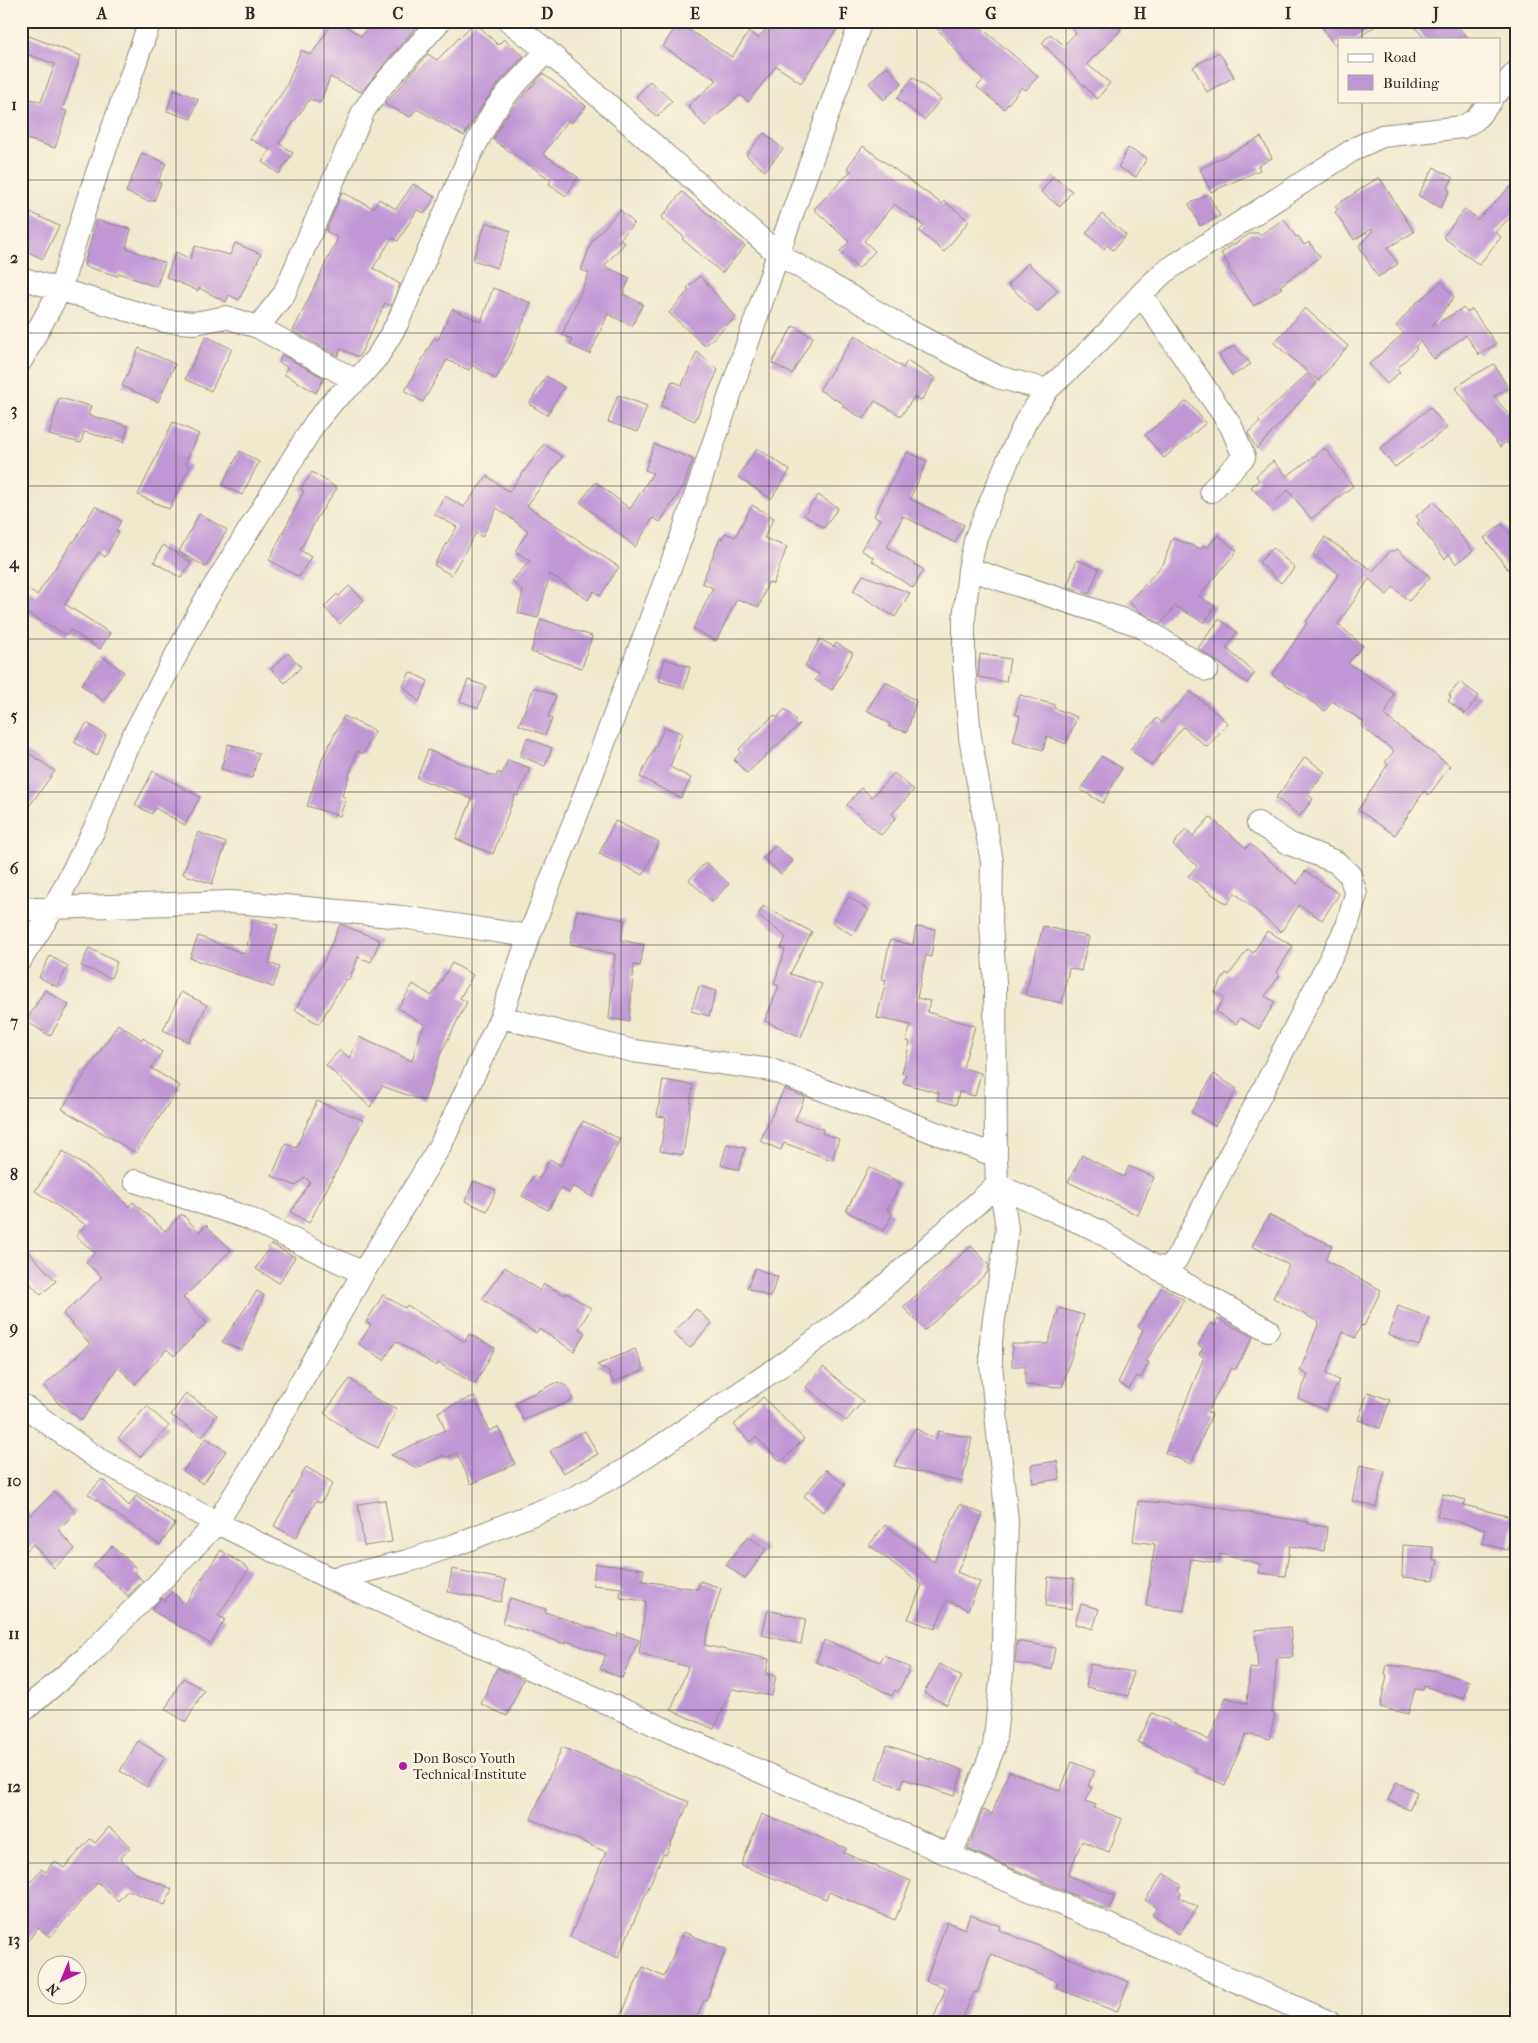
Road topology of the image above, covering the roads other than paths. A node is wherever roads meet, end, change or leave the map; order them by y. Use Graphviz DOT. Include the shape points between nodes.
graph roads {
  1 [pos="150,21"];
  2 [pos="440,21"];
  3 [pos="509,21"];
  4 [pos="855,25"];
  5 [pos="547,52"];
  6 [pos="1517,71"];
  7 [pos="1500,90"];
  8 [pos="1489,102"];
  9 [pos="778,254"];
  10 [pos="21,278"];
  11 [pos="60,290"];
  12 [pos="1140,294"];
  13 [pos="258,327"];
  14 [pos="21,361"];
  15 [pos="356,381"];
  16 [pos="1047,390"];
  17 [pos="1211,491"];
  18 [pos="969,569"];
  19 [pos="1206,670"];
  20 [pos="1258,823"];
  21 [pos="54,909"];
  22 [pos="21,910"];
  23 [pos="529,936"];
  24 [pos="21,959"];
  25 [pos="501,1017"];
  26 [pos="996,1156"];
  27 [pos="135,1181"];
  28 [pos="997,1185"];
  29 [pos="1155,1267"];
  30 [pos="363,1273"];
  31 [pos="1268,1330"];
  32 [pos="21,1404"];
  33 [pos="217,1523"];
  34 [pos="331,1580"];
  35 [pos="21,1713"];
  36 [pos="950,1855"];
  37 [pos="1329,2022"];
  1 -- 11 [label="street"];
  2 -- 13 [label="street" via="364,110 284,294"];
  3 -- 5 [label="street"];
  4 -- 9 [label="street"];
  5 -- 9 [label="street"];
  5 -- 15 [label="street" via="493,112 469,157 397,324 378,356"];
  6 -- 7 [label="street"];
  8 -- 12 [label="street" via="1475,120 1462,127 1382,136 1356,148 1164,272"];
  9 -- 16 [label="street" via="903,328 998,377"];
  9 -- 23 [label="street" via="680,541"];
  10 -- 11 [label="street"];
  11 -- 13 [label="street" via="164,321 195,323 226,317"];
  11 -- 14 [label="street"];
  12 -- 16 [label="street" via="1110,330"];
  12 -- 17 [label="street" via="1231,426 1244,457"];
  13 -- 15 [label="street"];
  15 -- 21 [label="street" via="334,400 315,424 204,601 125,751 97,824"];
  16 -- 18 [label="street" via="1026,421 1008,460 976,537"];
  18 -- 19 [label="street" via="1139,625"];
  18 -- 26 [label="street" via="964,665 970,737 992,862"];
  20 -- 29 [label="street" via="1290,844 1336,862 1350,875 1356,894 1347,926 1176,1260 1168,1268"];
  21 -- 22 [label="street"];
  21 -- 23 [label="street" via="230,902 402,917"];
  21 -- 24 [label="street"];
  23 -- 25 [label="street"];
  25 -- 26 [label="street" via="633,1051 771,1070"];
  25 -- 30 [label="street" via="441,1144"];
  26 -- 28 [label="street"];
  27 -- 30 [label="street" via="248,1218"];
  28 -- 29 [label="street" via="1099,1231"];
  28 -- 34 [label="street" via="869,1300 789,1360 622,1472 574,1498 455,1545 408,1561"];
  28 -- 36 [label="street" via="1007,1229 991,1340 1007,1521 1002,1672 994,1747"];
  29 -- 31 [label="street"];
  30 -- 33 [label="street"];
  32 -- 33 [label="street" via="98,1459"];
  33 -- 34 [label="street"];
  33 -- 35 [label="street" via="89,1655"];
  34 -- 36 [label="street"];
  36 -- 37 [label="street"];
}
